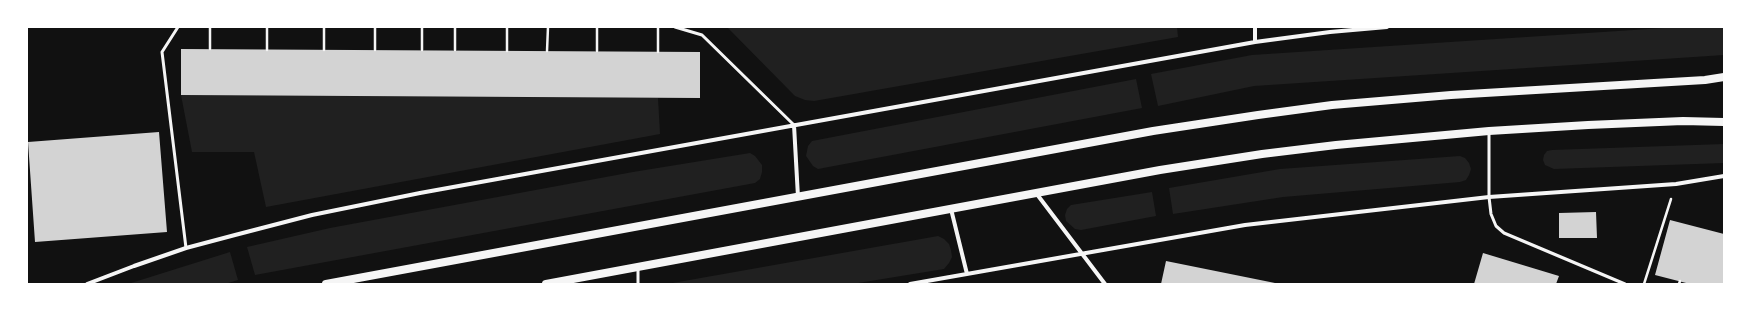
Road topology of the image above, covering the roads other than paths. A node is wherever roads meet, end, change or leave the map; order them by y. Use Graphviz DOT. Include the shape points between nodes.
graph roads {
  1 [pos="178,27"];
  2 [pos="675,27"];
  3 [pos="1255,27"];
  4 [pos="1387,27"];
  5 [pos="1255,42"];
  6 [pos="1724,76"];
  7 [pos="1724,122"];
  8 [pos="794,125"];
  9 [pos="1488,131"];
  10 [pos="1724,176"];
  11 [pos="1036,193"];
  12 [pos="798,197"];
  13 [pos="1489,197"];
  14 [pos="951,209"];
  15 [pos="186,248"];
  16 [pos="1082,254"];
  17 [pos="638,266"];
  18 [pos="967,274"];
  19 [pos="87,284"];
  20 [pos="326,284"];
  21 [pos="546,284"];
  22 [pos="638,284"];
  23 [pos="910,284"];
  24 [pos="1105,284"];
  25 [pos="1625,284"];
  1 -- 15 [label="lane" via="162,52"];
  2 -- 8 [label="lane" via="702,35"];
  3 -- 5 [label="street"];
  4 -- 5 [label="street"];
  5 -- 8 [label="street"];
  6 -- 12 [label="main road" via="1704,80 1332,105 1153,131"];
  7 -- 9 [label="main road" via="1588,125"];
  8 -- 12 [label="street"];
  8 -- 15 [label="street" via="405,196 312,215"];
  9 -- 11 [label="main road" via="1262,154"];
  9 -- 13 [label="lane"];
  10 -- 13 [label="street" via="1676,184"];
  11 -- 14 [label="main road"];
  11 -- 16 [label="street"];
  12 -- 20 [label="main road"];
  13 -- 16 [label="street" via="1246,225"];
  13 -- 25 [label="lane" via="1491,214 1496,226 1504,233"];
  14 -- 17 [label="main road"];
  14 -- 18 [label="street"];
  15 -- 19 [label="street"];
  16 -- 18 [label="street"];
  16 -- 24 [label="street"];
  17 -- 21 [label="main road"];
  17 -- 22 [label="lane"];
  18 -- 23 [label="street"];
}
